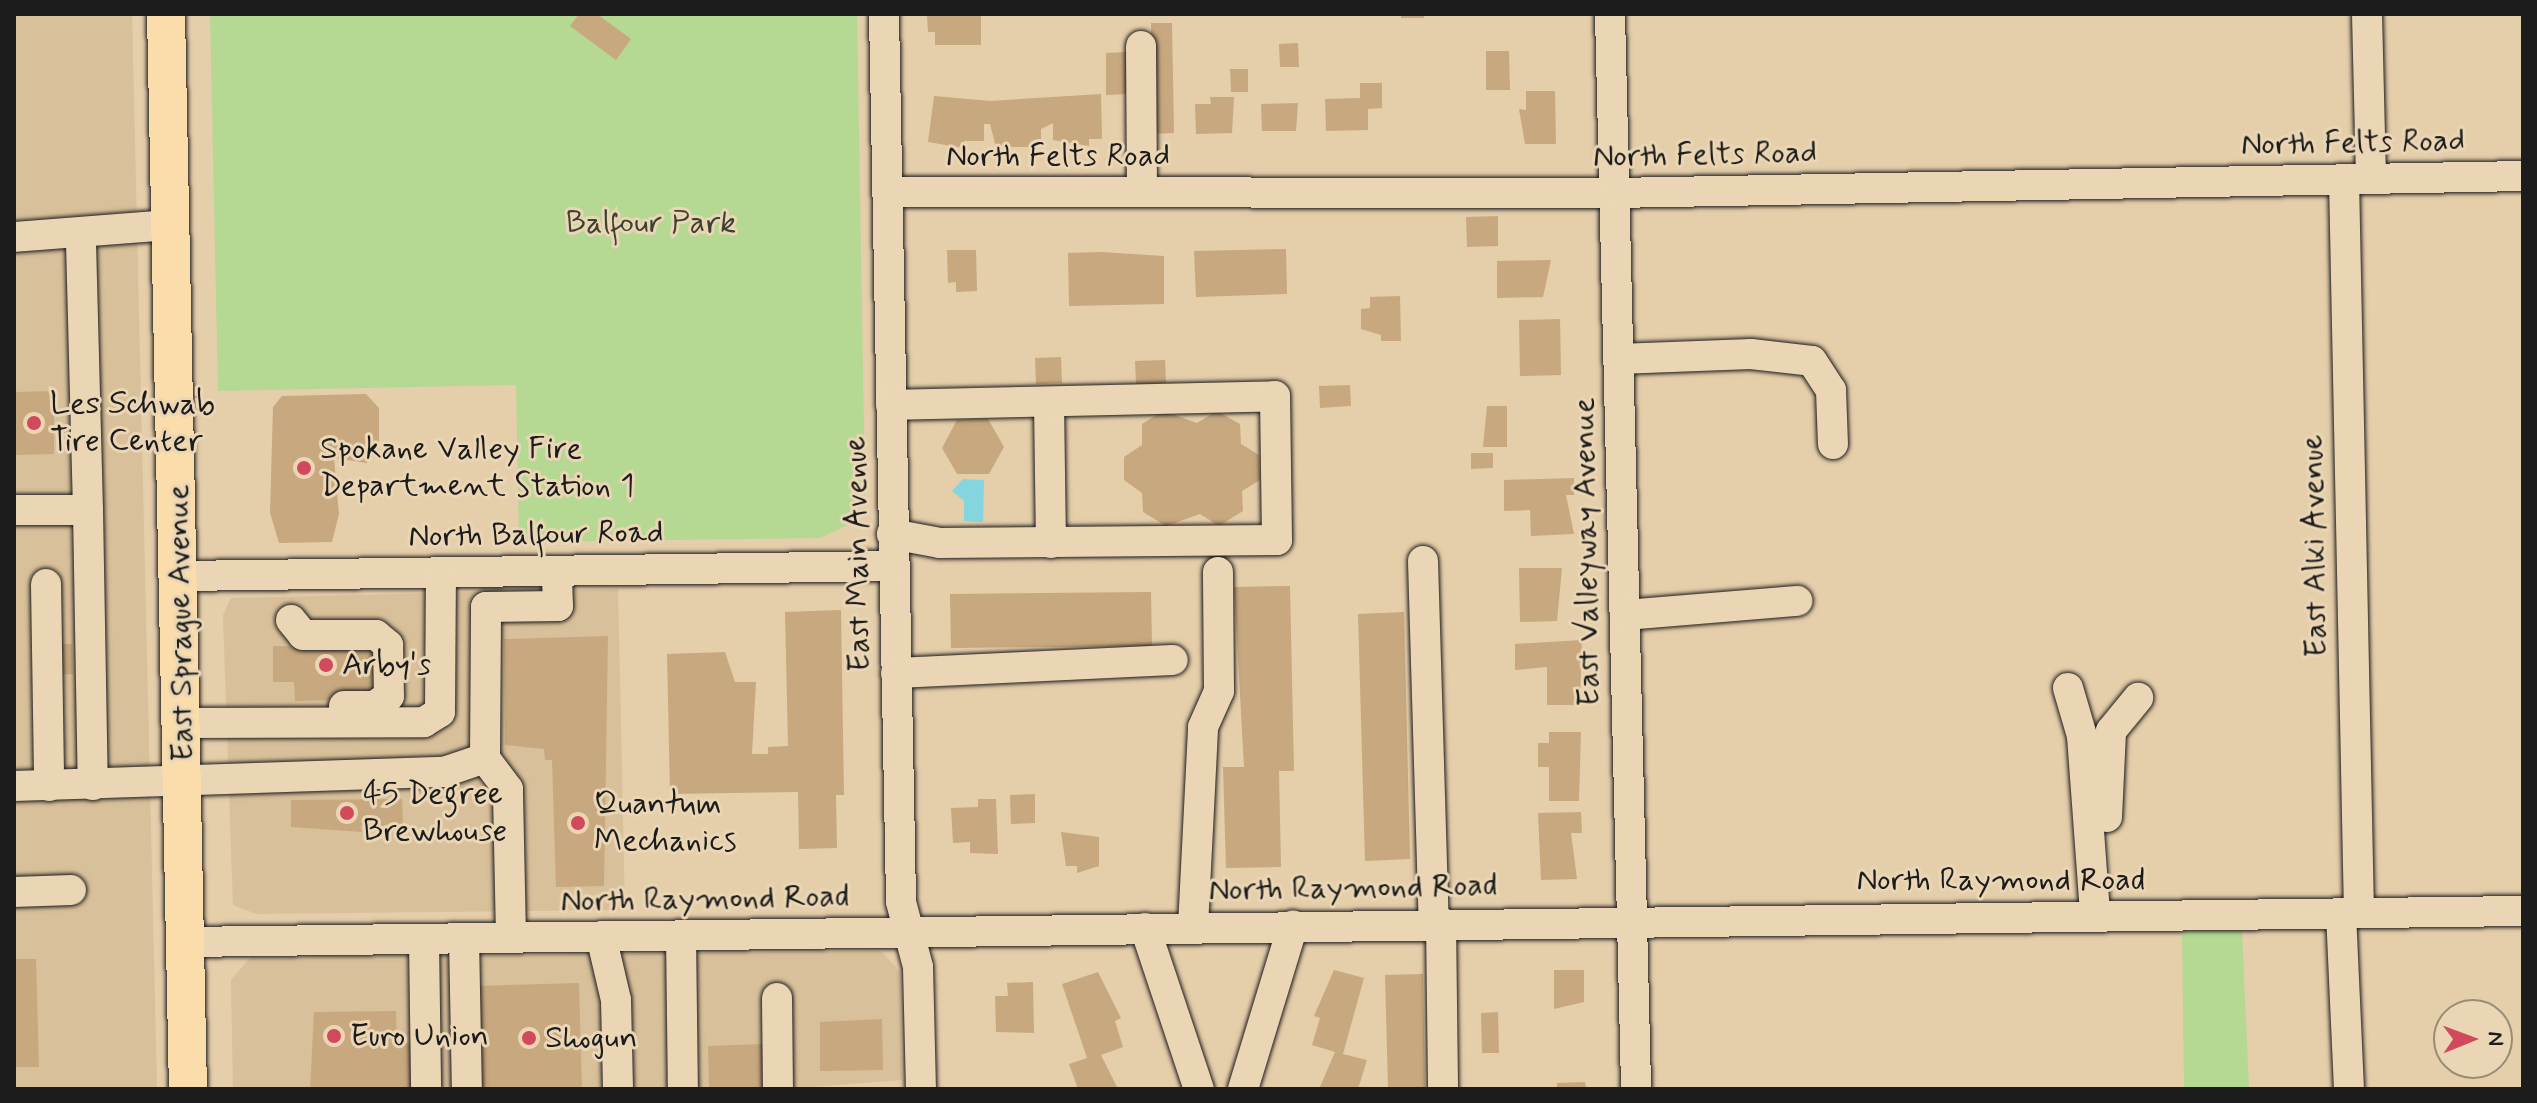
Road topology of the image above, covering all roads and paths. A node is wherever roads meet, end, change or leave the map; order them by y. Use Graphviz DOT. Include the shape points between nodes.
graph roads {
  1 [pos="166,14"];
  2 [pos="884,14"];
  3 [pos="1610,14"];
  4 [pos="2367,14"];
  5 [pos="1141,46"];
  6 [pos="2523,176"];
  7 [pos="2357,178"];
  8 [pos="888,192"];
  9 [pos="1142,192"];
  10 [pos="1614,193"];
  11 [pos="171,225"];
  12 [pos="81,236"];
  13 [pos="14,237"];
  14 [pos="1618,359"];
  15 [pos="1049,402"];
  16 [pos="891,405"];
  17 [pos="1833,444"];
  18 [pos="14,510"];
  19 [pos="88,510"];
  20 [pos="892,534"];
  21 [pos="1051,543"];
  22 [pos="1423,561"];
  23 [pos="893,566"];
  24 [pos="557,571"];
  25 [pos="1218,572"];
  26 [pos="441,573"];
  27 [pos="181,576"];
  28 [pos="46,584"];
  29 [pos="1797,601"];
  30 [pos="1625,615"];
  31 [pos="291,620"];
  32 [pos="440,660"];
  33 [pos="1173,660"];
  34 [pos="896,673"];
  35 [pos="2068,688"];
  36 [pos="389,696"];
  37 [pos="2138,698"];
  38 [pos="183,723"];
  39 [pos="270,723"];
  40 [pos="485,758"];
  41 [pos="183,783"];
  42 [pos="93,785"];
  43 [pos="14,786"];
  44 [pos="49,786"];
  45 [pos="71,890"];
  46 [pos="21,896"];
  47 [pos="2523,911"];
  48 [pos="2350,913"];
  49 [pos="2103,915"];
  50 [pos="1632,918"];
  51 [pos="1438,922"];
  52 [pos="1293,925"];
  53 [pos="1193,927"];
  54 [pos="1145,928"];
  55 [pos="904,932"];
  56 [pos="681,935"];
  57 [pos="601,936"];
  58 [pos="511,937"];
  59 [pos="464,938"];
  60 [pos="424,939"];
  61 [pos="185,942"];
  62 [pos="777,998"];
  63 [pos="188,1089"];
  64 [pos="426,1089"];
  65 [pos="467,1089"];
  66 [pos="618,1089"];
  67 [pos="683,1089"];
  68 [pos="778,1089"];
  69 [pos="921,1089"];
  70 [pos="1199,1089"];
  71 [pos="1243,1089"];
  72 [pos="1443,1089"];
  73 [pos="1636,1089"];
  74 [pos="2349,1089"];
  1 -- 11 [label="main road, East Sprague Avenue"];
  2 -- 8 [label="street, East Main Avenue"];
  3 -- 10 [label="street, East Valleyway Avenue"];
  4 -- 7 [label="street, East Alki Avenue"];
  5 -- 9 [label="street"];
  6 -- 7 [label="street, North Felts Road"];
  7 -- 10 [label="street, North Felts Road"];
  7 -- 48 [label="street, East Alki Avenue"];
  8 -- 9 [label="street, North Felts Road"];
  8 -- 16 [label="street, East Main Avenue"];
  9 -- 10 [label="street, North Felts Road"];
  10 -- 14 [label="street, East Valleyway Avenue"];
  11 -- 12 [label="street"];
  11 -- 27 [label="main road, East Sprague Avenue"];
  12 -- 13 [label="street"];
  12 -- 19 [label="street"];
  14 -- 17 [label="street" via="1751,354 1812,361 1831,390"];
  14 -- 30 [label="street, East Valleyway Avenue"];
  15 -- 16 [label="street"];
  15 -- 21 [label="street"];
  15 -- 21 [label="street" via="1275,396 1277,540"];
  16 -- 20 [label="street, East Main Avenue"];
  18 -- 19 [label="street"];
  19 -- 42 [label="street"];
  20 -- 21 [label="street" via="940,543"];
  20 -- 23 [label="street, East Main Avenue"];
  22 -- 51 [label="street"];
  23 -- 24 [label="street, North Balfour Road"];
  23 -- 34 [label="street, East Main Avenue"];
  24 -- 26 [label="street, North Balfour Road"];
  24 -- 40 [label="street" via="558,606 486,607"];
  25 -- 53 [label="street" via="1219,691 1203,727"];
  26 -- 27 [label="street, North Balfour Road"];
  26 -- 32 [label="street"];
  27 -- 38 [label="main road, East Sprague Avenue"];
  28 -- 44 [label="street"];
  29 -- 30 [label="street"];
  30 -- 50 [label="street, East Valleyway Avenue"];
  31 -- 36 [label="street" via="303,635 376,635 388,645"];
  32 -- 36 [label="street" via="421,709"];
  32 -- 39 [label="street" via="440,712 424,722"];
  33 -- 34 [label="street"];
  34 -- 55 [label="street, East Main Avenue"];
  35 -- 49 [label="street" via="2082,736"];
  36 -- 39 [label="street" via="374,706 298,707"];
  37 -- 49 [label="street" via="2109,744"];
  38 -- 39 [label="street"];
  38 -- 41 [label="main road, East Sprague Avenue"];
  40 -- 41 [label="street" via="444,772"];
  40 -- 58 [label="street" via="508,789"];
  41 -- 42 [label="street"];
  41 -- 61 [label="main road, East Sprague Avenue"];
  42 -- 44 [label="street"];
  43 -- 44 [label="street"];
  45 -- 46 [label="street"];
  47 -- 48 [label="street, North Raymond Road"];
  48 -- 49 [label="street, North Raymond Road"];
  48 -- 74 [label="street, East Alki Avenue"];
  49 -- 50 [label="street, North Raymond Road"];
  50 -- 51 [label="street, North Raymond Road"];
  50 -- 73 [label="street, East Valleyway Avenue"];
  51 -- 52 [label="street, North Raymond Road"];
  51 -- 72 [label="street"];
  52 -- 53 [label="street, North Raymond Road"];
  52 -- 71 [label="street"];
  53 -- 54 [label="street, North Raymond Road"];
  54 -- 55 [label="street, North Raymond Road"];
  54 -- 70 [label="street"];
  55 -- 56 [label="street, North Raymond Road"];
  55 -- 69 [label="street, East Main Avenue" via="918,967"];
  56 -- 57 [label="street, North Raymond Road"];
  56 -- 67 [label="street"];
  57 -- 58 [label="street, North Raymond Road"];
  57 -- 66 [label="street" via="616,1000"];
  58 -- 59 [label="street, North Raymond Road"];
  59 -- 60 [label="street, North Raymond Road"];
  59 -- 65 [label="street"];
  60 -- 61 [label="street, North Raymond Road"];
  60 -- 64 [label="street"];
  61 -- 63 [label="main road, East Sprague Avenue"];
  62 -- 68 [label="street"];
}
